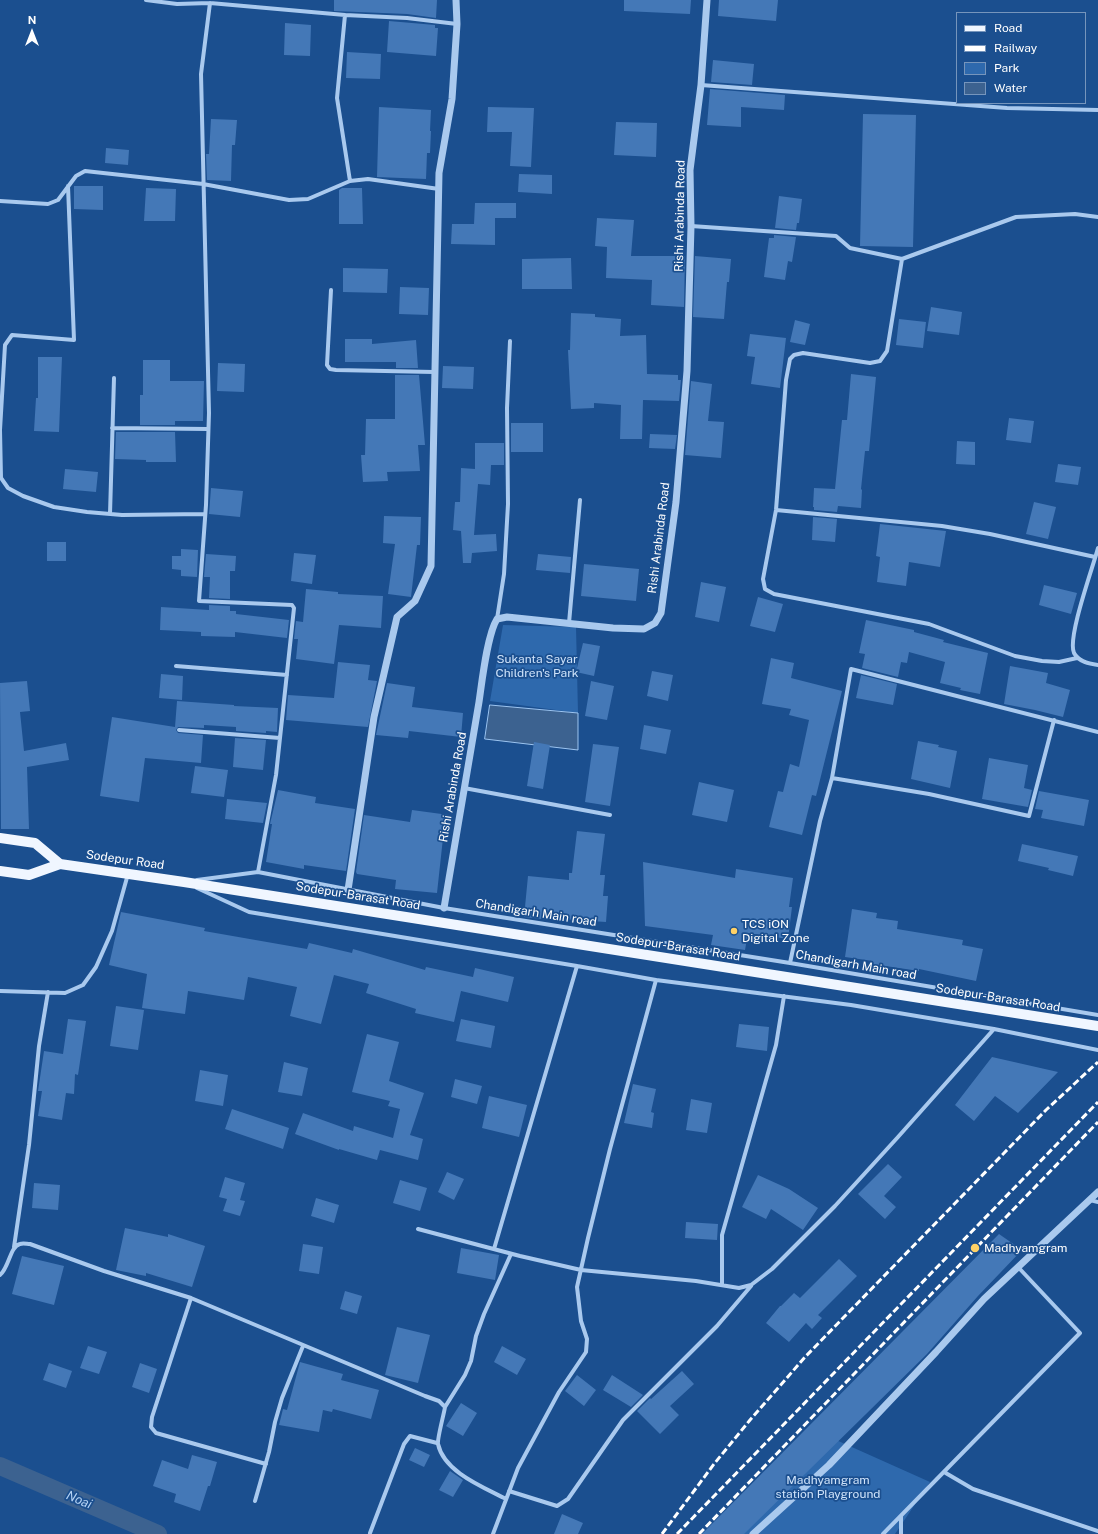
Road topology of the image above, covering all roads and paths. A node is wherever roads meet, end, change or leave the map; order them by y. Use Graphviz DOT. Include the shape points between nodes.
graph roads {
  1 [pos="146,0"];
  2 [pos="456,0"];
  3 [pos="707,0"];
  4 [pos="177,2"];
  5 [pos="210,3"];
  6 [pos="345,14"];
  7 [pos="457,24"];
  8 [pos="701,85"];
  9 [pos="1098,110"];
  10 [pos="350,181"];
  11 [pos="202,184"];
  12 [pos="68,186"];
  13 [pos="439,189"];
  14 [pos="0,201"];
  15 [pos="1098,217"];
  16 [pos="690,226"];
  17 [pos="902,259"];
  18 [pos="331,290"];
  19 [pos="510,341"];
  20 [pos="434,372"];
  21 [pos="114,378"];
  22 [pos="112,428"];
  23 [pos="208,429"];
  24 [pos="580,500"];
  25 [pos="776,510"];
  26 [pos="110,514"];
  27 [pos="205,514"];
  28 [pos="1098,548"];
  29 [pos="1095,557"];
  30 [pos="497,620"];
  31 [pos="569,623"];
  32 [pos="1077,658"];
  33 [pos="1098,665"];
  34 [pos="176,666"];
  35 [pos="287,675"];
  36 [pos="1054,720"];
  37 [pos="179,730"];
  38 [pos="1098,732"];
  39 [pos="280,738"];
  40 [pos="832,778"];
  41 [pos="464,788"];
  42 [pos="610,815"];
  43 [pos="0,838"];
  44 [pos="60,864"];
  45 [pos="0,871"];
  46 [pos="258,872"];
  47 [pos="128,874"];
  48 [pos="184,882"];
  49 [pos="348,890"];
  50 [pos="253,893"];
  51 [pos="444,908"];
  52 [pos="790,964"];
  53 [pos="577,966"];
  54 [pos="656,980"];
  55 [pos="0,991"];
  56 [pos="48,992"];
  57 [pos="784,996"];
  58 [pos="1098,1016"];
  59 [pos="1098,1026"];
  60 [pos="994,1029"];
  61 [pos="1098,1050"];
  62 [pos="1098,1192"];
  63 [pos="1090,1200"];
  64 [pos="1098,1202"];
  65 [pos="418,1228"];
  66 [pos="14,1248"];
  67 [pos="494,1249"];
  68 [pos="511,1254"];
  69 [pos="1018,1268"];
  70 [pos="581,1270"];
  71 [pos="0,1275"];
  72 [pos="722,1285"];
  73 [pos="751,1285"];
  74 [pos="192,1298"];
  75 [pos="303,1346"];
  76 [pos="445,1407"];
  77 [pos="437,1443"];
  78 [pos="266,1464"];
  79 [pos="944,1472"];
  80 [pos="509,1491"];
  81 [pos="506,1499"];
  82 [pos="255,1501"];
  83 [pos="901,1516"];
  84 [pos="1098,1532"];
  85 [pos="370,1533"];
  86 [pos="492,1534"];
  87 [pos="753,1534"];
  88 [pos="883,1534"];
  89 [pos="901,1534"];
  1 -- 4 [label="street"];
  2 -- 7 [label="street"];
  3 -- 8 [label="street, Rishi Arabinda Road"];
  4 -- 5 [label="street"];
  5 -- 6 [label="street"];
  5 -- 11 [label="street" via="201,74"];
  6 -- 7 [label="street"];
  6 -- 10 [label="street" via="337,98"];
  7 -- 13 [label="street" via="452,99 439,173"];
  8 -- 9 [label="street" via="1007,108"];
  8 -- 16 [label="street, Rishi Arabinda Road" via="690,170"];
  10 -- 11 [label="street" via="308,199 289,200"];
  10 -- 13 [label="street" via="368,179"];
  11 -- 12 [label="street" via="85,171 76,176"];
  11 -- 23 [label="street"];
  12 -- 14 [label="street" via="58,200 48,204"];
  12 -- 26 [label="street" via="74,340 12,335 5,345 0,430 1,478 8,488 54,507"];
  13 -- 20 [label="street"];
  15 -- 17 [label="street" via="1075,214 1016,217"];
  16 -- 17 [label="street" via="836,236 850,248"];
  16 -- 31 [label="street, Rishi Arabinda Road" via="687,371 676,502 661,613 655,623 644,630"];
  17 -- 25 [label="street" via="887,351 880,361 870,363 803,353 790,359 786,380"];
  18 -- 20 [label="street" via="327,365 330,369"];
  19 -- 30 [label="street" via="507,408 508,504 504,574"];
  20 -- 49 [label="street" via="431,566 415,601 397,617 374,717"];
  21 -- 22 [label="street"];
  22 -- 23 [label="street"];
  22 -- 26 [label="street"];
  23 -- 27 [label="street"];
  24 -- 31 [label="street"];
  25 -- 29 [label="street" via="942,526"];
  25 -- 32 [label="street" via="763,579 765,589 774,594 930,624 1015,656 1042,662"];
  26 -- 27 [label="street"];
  27 -- 35 [label="street" via="199,601 292,605 294,608"];
  28 -- 29 [label="street"];
  29 -- 32 [label="street" via="1072,644"];
  30 -- 31 [label="street, Rishi Arabinda Road" via="507,617"];
  30 -- 41 [label="street, Rishi Arabinda Road" via="491,634"];
  32 -- 33 [label="street"];
  34 -- 35 [label="street"];
  35 -- 39 [label="street"];
  36 -- 38 [label="street"];
  36 -- 40 [label="street" via="1029,816 929,794"];
  36 -- 40 [label="street" via="851,669"];
  37 -- 39 [label="street"];
  39 -- 46 [label="street" via="276,775"];
  40 -- 52 [label="street" via="820,821"];
  41 -- 42 [label="street"];
  41 -- 51 [label="street, Rishi Arabinda Road"];
  43 -- 44 [label="main road" via="35,843"];
  44 -- 45 [label="main road" via="29,875"];
  44 -- 47 [label="main road, Sodepur Road"];
  46 -- 48 [label="street, Chandigarh Main road"];
  46 -- 49 [label="street, Chandigarh Main road"];
  47 -- 48 [label="main road, Sodepur Road"];
  47 -- 56 [label="street" via="112,931 96,967 83,985 65,993"];
  48 -- 50 [label="main road, Sodepur Road"];
  48 -- 53 [label="street" via="249,912"];
  49 -- 51 [label="street, Chandigarh Main road"];
  50 -- 59 [label="main road, Sodepur-Barasat Road"];
  51 -- 52 [label="street, Chandigarh Main road"];
  52 -- 58 [label="street, Chandigarh Main road"];
  53 -- 54 [label="street"];
  53 -- 67 [label="street"];
  54 -- 57 [label="street"];
  54 -- 70 [label="street" via="610,1149"];
  55 -- 56 [label="street"];
  56 -- 66 [label="street"];
  57 -- 60 [label="street"];
  57 -- 72 [label="street" via="776,1045 722,1235"];
  60 -- 61 [label="street"];
  60 -- 73 [label="street" via="835,1206 772,1269"];
  62 -- 63 [label="street"];
  63 -- 64 [label="street"];
  63 -- 69 [label="street"];
  65 -- 67 [label="street"];
  66 -- 71 [label="street" via="9,1262"];
  66 -- 74 [label="street" via="20,1244 30,1244"];
  67 -- 68 [label="street"];
  68 -- 70 [label="street"];
  68 -- 76 [label="street" via="484,1314 465,1375"];
  69 -- 79 [label="street" via="1080,1333"];
  69 -- 87 [label="street" via="984,1300 829,1465"];
  70 -- 72 [label="street"];
  70 -- 80 [label="street" via="577,1287 586,1352 559,1392 518,1468"];
  72 -- 73 [label="street" via="739,1288"];
  73 -- 80 [label="street" via="717,1326 623,1420 568,1499 557,1506"];
  74 -- 75 [label="street"];
  74 -- 78 [label="street" via="152,1417 152,1427 156,1433"];
  75 -- 76 [label="street" via="439,1401"];
  75 -- 78 [label="street" via="274,1422"];
  76 -- 77 [label="street"];
  77 -- 81 [label="street" via="445,1459 460,1473"];
  77 -- 85 [label="street" via="410,1436 404,1444"];
  78 -- 82 [label="street"];
  79 -- 83 [label="street"];
  79 -- 84 [label="street" via="973,1489"];
  80 -- 81 [label="street"];
  81 -- 86 [label="street"];
  83 -- 88 [label="street"];
  83 -- 89 [label="street"];
}
